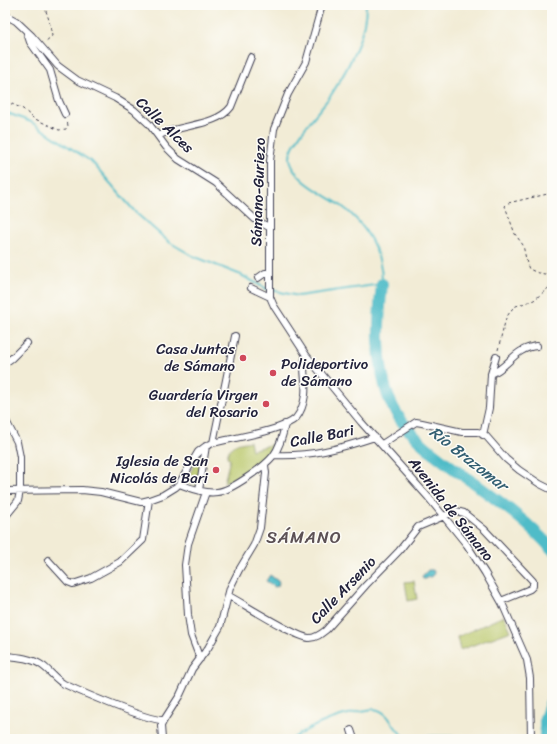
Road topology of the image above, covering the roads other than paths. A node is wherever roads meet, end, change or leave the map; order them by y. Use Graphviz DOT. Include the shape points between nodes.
graph roads {
  1 [pos="322,5"];
  2 [pos="5,15"];
  3 [pos="27,31"];
  4 [pos="251,57"];
  5 [pos="65,114"];
  6 [pos="158,136"];
  7 [pos="269,227"];
  8 [pos="269,273"];
  9 [pos="258,278"];
  10 [pos="251,288"];
  11 [pos="270,295"];
  12 [pos="235,336"];
  13 [pos="27,343"];
  14 [pos="537,346"];
  15 [pos="306,355"];
  16 [pos="496,357"];
  17 [pos="5,363"];
  18 [pos="491,374"];
  19 [pos="5,419"];
  20 [pos="285,424"];
  21 [pos="483,435"];
  22 [pos="375,437"];
  23 [pos="213,443"];
  24 [pos="382,444"];
  25 [pos="206,446"];
  26 [pos="274,455"];
  27 [pos="265,465"];
  28 [pos="179,484"];
  29 [pos="199,490"];
  30 [pos="552,490"];
  31 [pos="5,491"];
  32 [pos="20,491"];
  33 [pos="206,492"];
  34 [pos="149,500"];
  35 [pos="443,516"];
  36 [pos="5,517"];
  37 [pos="48,560"];
  38 [pos="229,596"];
  39 [pos="501,601"];
  40 [pos="5,656"];
  41 [pos="200,659"];
  42 [pos="164,720"];
  43 [pos="351,730"];
  44 [pos="162,739"];
  45 [pos="354,739"];
  46 [pos="531,739"];
  1 -- 7 [label="street, Sámano-Guriezo" via="306,62 288,94 274,130 270,162"];
  2 -- 3 [label="street, Calle Alces"];
  3 -- 5 [label="street" via="30,42 50,70"];
  3 -- 6 [label="street, Calle Alces" via="58,66 77,80 134,110"];
  4 -- 6 [label="street" via="227,112 203,123 164,132"];
  6 -- 7 [label="street, Calle Alces" via="178,159 216,183 258,221"];
  7 -- 8 [label="street, Sámano-Guriezo"];
  8 -- 9 [label="street"];
  8 -- 11 [label="street, Sámano-Guriezo"];
  10 -- 11 [label="street"];
  11 -- 15 [label="street, Sámano-Guriezo" via="274,306"];
  12 -- 23 [label="street"];
  13 -- 17 [label="street"];
  14 -- 18 [label="street" via="521,350 499,371"];
  15 -- 20 [label="street" via="303,403 296,418"];
  15 -- 22 [label="street, Sámano-Guriezo"];
  16 -- 18 [label="street"];
  18 -- 21 [label="street" via="489,408"];
  19 -- 32 [label="street" via="17,442 20,457"];
  20 -- 23 [label="street"];
  20 -- 26 [label="street"];
  21 -- 24 [label="street" via="416,422"];
  21 -- 30 [label="street" via="519,470"];
  22 -- 24 [label="street, Avenida de Sámano"];
  22 -- 26 [label="street, Calle Bari" via="334,450 289,456"];
  23 -- 25 [label="street"];
  24 -- 35 [label="street, Avenida de Sámano"];
  25 -- 28 [label="street" via="193,459"];
  25 -- 29 [label="street"];
  26 -- 27 [label="street"];
  27 -- 33 [label="street" via="226,490"];
  27 -- 38 [label="street" via="260,528 254,545 230,588"];
  28 -- 29 [label="street"];
  28 -- 34 [label="street"];
  29 -- 33 [label="street"];
  31 -- 32 [label="street"];
  32 -- 34 [label="street" via="82,490 141,502"];
  32 -- 36 [label="street" via="18,501"];
  33 -- 41 [label="street" via="188,544 185,565 191,635"];
  34 -- 37 [label="street" via="143,540 120,562 91,578 73,584 68,582"];
  35 -- 38 [label="street, Calle Arsenio" via="418,527 399,551 319,635 308,638"];
  35 -- 39 [label="street, Avenida de Sámano" via="467,545"];
  35 -- 39 [label="street, Calle Arsenio" via="456,511 464,513 484,529 533,581 530,590"];
  38 -- 41 [label="street" via="220,627"];
  39 -- 46 [label="street, Avenida de Sámano" via="527,660 530,678"];
  40 -- 42 [label="street" via="34,661 43,665 62,683 139,714 159,721"];
  41 -- 42 [label="street"];
  42 -- 44 [label="street" via="161,726"];
  43 -- 45 [label="street"];
}
